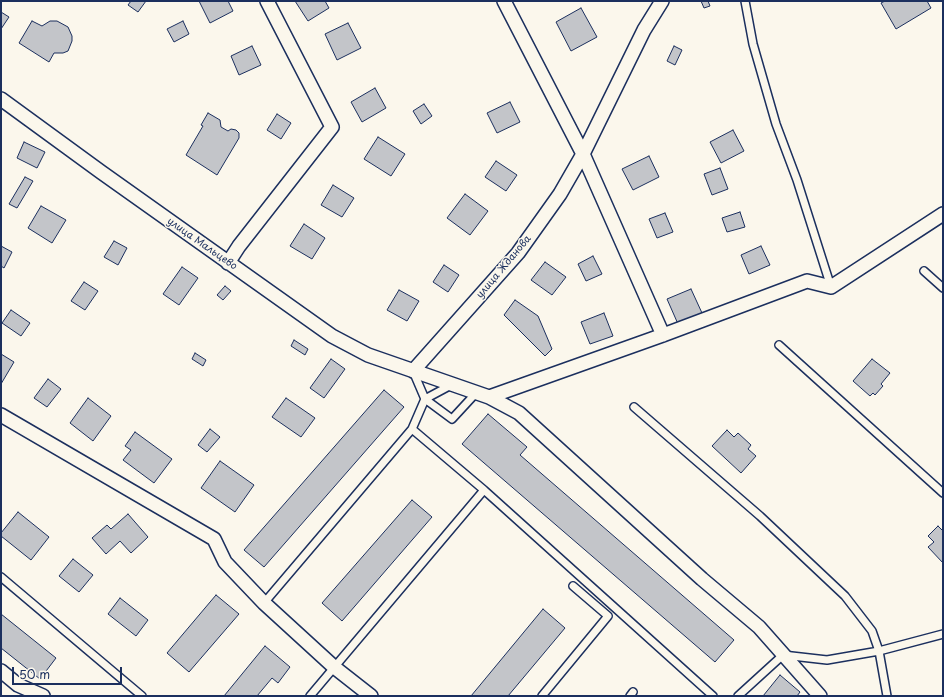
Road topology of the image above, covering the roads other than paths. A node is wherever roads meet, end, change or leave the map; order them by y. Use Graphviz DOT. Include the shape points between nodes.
graph roads {
  1 [pos="267,1"];
  2 [pos="504,1"];
  3 [pos="662,1"];
  4 [pos="745,1"];
  5 [pos="1,99"];
  6 [pos="582,154"];
  7 [pos="943,214"];
  8 [pos="228,263"];
  9 [pos="924,272"];
  10 [pos="830,287"];
  11 [pos="943,288"];
  12 [pos="663,335"];
  13 [pos="778,345"];
  14 [pos="413,370"];
  15 [pos="453,384"];
  16 [pos="476,393"];
  17 [pos="489,398"];
  18 [pos="425,399"];
  19 [pos="634,407"];
  20 [pos="1,415"];
  21 [pos="412,429"];
  22 [pos="484,490"];
  23 [pos="943,493"];
  24 [pos="1,577"];
  25 [pos="574,586"];
  26 [pos="264,603"];
  27 [pos="943,634"];
  28 [pos="879,651"];
  29 [pos="783,655"];
  30 [pos="334,667"];
  31 [pos="1,671"];
  32 [pos="43,696"];
  33 [pos="142,696"];
  34 [pos="310,696"];
  35 [pos="372,696"];
  36 [pos="542,696"];
  37 [pos="713,696"];
  38 [pos="738,696"];
  39 [pos="820,696"];
  40 [pos="887,696"];
  1 -- 8 [label="street" via="332,127"];
  2 -- 6 [label="street"];
  3 -- 6 [label="street, улица Жданова" via="644,30"];
  4 -- 10 [label="lane" via="753,44 776,124 797,180"];
  5 -- 8 [label="street, улица Мальцево"];
  6 -- 12 [label="street"];
  6 -- 14 [label="street, улица Жданова" via="560,194 518,253"];
  7 -- 10 [label="street"];
  8 -- 14 [label="street, улица Мальцево" via="332,336 368,355"];
  9 -- 11 [label="lane"];
  10 -- 12 [label="street" via="807,280"];
  12 -- 17 [label="street"];
  13 -- 23 [label="lane"];
  14 -- 15 [label="street, улица Мальцево"];
  14 -- 18 [label="lane"];
  15 -- 16 [label="street, улица Мальцево"];
  15 -- 18 [label="lane"];
  16 -- 17 [label="street, улица Мальцево"];
  16 -- 18 [label="lane" via="452,420"];
  17 -- 29 [label="street, улица Мальцево" via="519,413 702,580 759,627"];
  18 -- 21 [label="lane"];
  19 -- 28 [label="lane" via="760,516 845,596 872,631"];
  20 -- 26 [label="street" via="214,539 225,562"];
  21 -- 22 [label="lane"];
  21 -- 26 [label="lane"];
  22 -- 30 [label="lane"];
  22 -- 37 [label="lane"];
  24 -- 33 [label="lane"];
  25 -- 36 [label="lane" via="608,616"];
  26 -- 30 [label="street"];
  27 -- 28 [label="lane"];
  28 -- 29 [label="lane" via="827,660"];
  28 -- 40 [label="lane"];
  29 -- 38 [label="lane"];
  29 -- 39 [label="street, улица Мальцево"];
  30 -- 34 [label="lane"];
  30 -- 35 [label="street"];
  31 -- 32 [label="street" via="18,685"];
}
